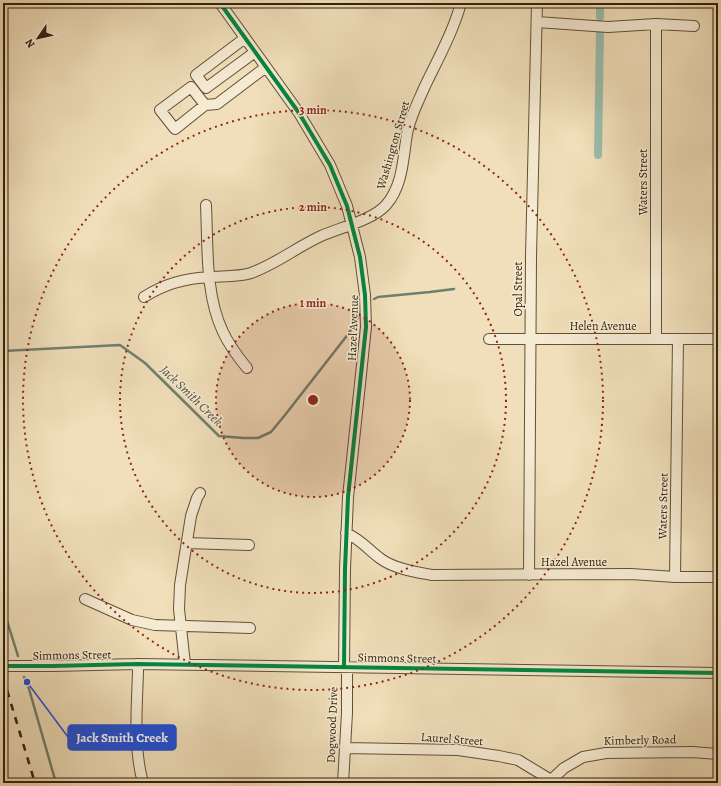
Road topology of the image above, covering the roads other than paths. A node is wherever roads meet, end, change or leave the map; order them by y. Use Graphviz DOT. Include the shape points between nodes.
graph roads {
  1 [pos="220,3"];
  2 [pos="461,3"];
  3 [pos="537,3"];
  4 [pos="536,22"];
  5 [pos="656,24"];
  6 [pos="694,26"];
  7 [pos="245,38"];
  8 [pos="255,52"];
  9 [pos="266,67"];
  10 [pos="205,105"];
  11 [pos="206,205"];
  12 [pos="352,224"];
  13 [pos="210,277"];
  14 [pos="144,297"];
  15 [pos="489,339"];
  16 [pos="530,339"];
  17 [pos="656,339"];
  18 [pos="678,339"];
  19 [pos="718,339"];
  20 [pos="247,368"];
  21 [pos="200,493"];
  22 [pos="346,533"];
  23 [pos="187,544"];
  24 [pos="249,545"];
  25 [pos="529,575"];
  26 [pos="675,577"];
  27 [pos="718,577"];
  28 [pos="85,599"];
  29 [pos="181,625"];
  30 [pos="250,628"];
  31 [pos="137,664"];
  32 [pos="185,664"];
  33 [pos="3,666"];
  34 [pos="345,667"];
  35 [pos="718,673"];
  36 [pos="345,748"];
  37 [pos="718,754"];
  38 [pos="549,782"];
  39 [pos="143,783"];
  40 [pos="343,783"];
  1 -- 7 [label="street, Hazel Avenue"];
  2 -- 12 [label="street, Washington Street" via="454,25 414,110 392,198 374,215"];
  3 -- 4 [label="street, Opal Street"];
  4 -- 5 [label="street" via="608,27"];
  4 -- 16 [label="street, Opal Street"];
  5 -- 6 [label="street"];
  5 -- 17 [label="street, Waters Street"];
  7 -- 8 [label="street, Hazel Avenue"];
  7 -- 8 [label="street" via="196,75 206,88"];
  8 -- 9 [label="street, Hazel Avenue"];
  9 -- 10 [label="street" via="217,104"];
  9 -- 12 [label="street, Hazel Avenue" via="299,113 330,165"];
  11 -- 13 [label="street"];
  12 -- 13 [label="street, Washington Street" via="321,236 252,272"];
  12 -- 22 [label="street, Hazel Avenue" via="360,257 366,327"];
  13 -- 14 [label="street, Washington Street" via="178,281"];
  13 -- 20 [label="street" via="212,298 222,331"];
  15 -- 16 [label="street, Helen Avenue"];
  16 -- 17 [label="street, Helen Avenue"];
  16 -- 25 [label="street, Opal Street"];
  17 -- 18 [label="street, Helen Avenue"];
  18 -- 19 [label="street, Helen Avenue"];
  18 -- 26 [label="street, Waters Street"];
  21 -- 23 [label="street" via="191,516"];
  22 -- 25 [label="street, Hazel Avenue" via="382,560 410,571 432,575"];
  22 -- 34 [label="street, Hazel Avenue"];
  23 -- 24 [label="street"];
  23 -- 29 [label="street" via="180,585"];
  25 -- 26 [label="street, Hazel Avenue" via="631,574"];
  26 -- 27 [label="street, Hazel Avenue"];
  28 -- 29 [label="street" via="132,620 156,625"];
  29 -- 30 [label="street"];
  29 -- 32 [label="street"];
  31 -- 32 [label="street, Simmons Street"];
  31 -- 33 [label="street, Simmons Street"];
  31 -- 39 [label="street" via="136,749"];
  32 -- 34 [label="street, Simmons Street"];
  34 -- 35 [label="street, Simmons Street"];
  34 -- 36 [label="street, Dogwood Drive"];
  36 -- 38 [label="street, Laurel Street" via="458,750 499,756 518,760"];
  36 -- 40 [label="street, Dogwood Drive"];
  37 -- 38 [label="street, Kimberly Road" via="606,753 584,757 564,768"];
}
